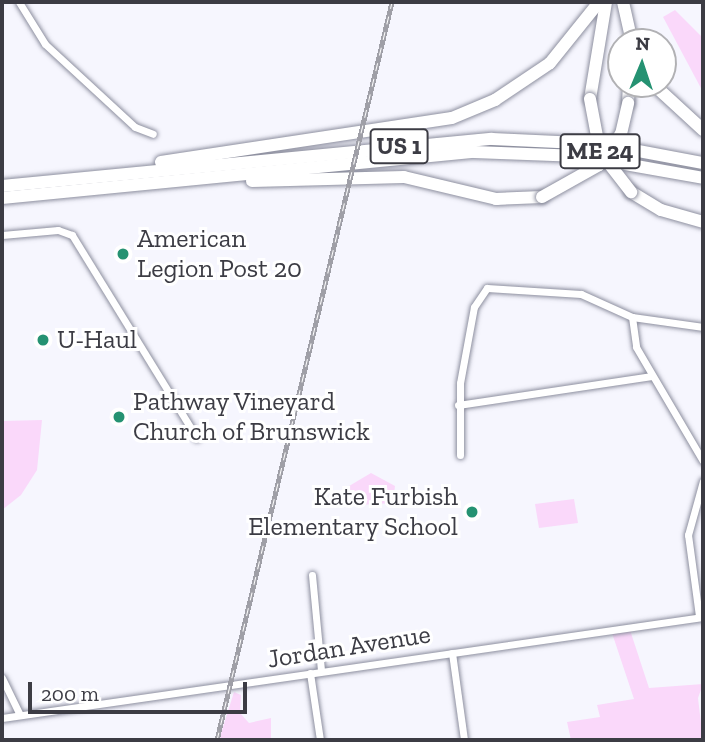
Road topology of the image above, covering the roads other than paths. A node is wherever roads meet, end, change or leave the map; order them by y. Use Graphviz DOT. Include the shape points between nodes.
graph roads {
  1 [pos="19,2"];
  2 [pos="599,2"];
  3 [pos="607,2"];
  4 [pos="617,2"];
  5 [pos="623,2"];
  6 [pos="620,28"];
  7 [pos="629,28"];
  8 [pos="628,98"];
  9 [pos="668,98"];
  10 [pos="703,130"];
  11 [pos="153,134"];
  12 [pos="703,163"];
  13 [pos="94,176"];
  14 [pos="220,176"];
  15 [pos="703,178"];
  16 [pos="2,186"];
  17 [pos="2,198"];
  18 [pos="703,222"];
  19 [pos="2,235"];
  20 [pos="632,317"];
  21 [pos="703,327"];
  22 [pos="652,376"];
  23 [pos="458,405"];
  24 [pos="197,439"];
  25 [pos="460,455"];
  26 [pos="703,460"];
  27 [pos="703,481"];
  28 [pos="312,575"];
  29 [pos="701,616"];
  30 [pos="452,653"];
  31 [pos="321,671"];
  32 [pos="310,673"];
  33 [pos="2,678"];
  34 [pos="20,715"];
  35 [pos="2,718"];
  36 [pos="320,740"];
  37 [pos="464,740"];
  1 -- 11 [label="street" via="51,50 135,127"];
  2 -- 13 [label="highway" via="550,63 495,100 452,118"];
  3 -- 18 [label="highway, ME 24, bridge" via="590,99 600,152 631,192 661,210"];
  4 -- 6 [label="highway"];
  5 -- 7 [label="highway"];
  8 -- 14 [label="highway, bridge" via="621,134 599,165 542,197 496,200 404,177"];
  9 -- 10 [label="highway"];
  12 -- 13 [label="highway, US 1" via="601,144 492,139"];
  13 -- 16 [label="highway, US 1"];
  14 -- 15 [label="highway, US 1" via="501,152 593,158"];
  14 -- 17 [label="highway, US 1"];
  19 -- 24 [label="street" via="68,233 135,331"];
  20 -- 21 [label="street"];
  20 -- 22 [label="street" via="634,339"];
  20 -- 23 [label="street" via="581,294 487,288 474,307"];
  22 -- 23 [label="street"];
  22 -- 26 [label="street"];
  23 -- 25 [label="street"];
  27 -- 29 [label="street" via="688,535"];
  28 -- 31 [label="street"];
  29 -- 30 [label="street, Jordan Avenue"];
  30 -- 31 [label="street, Jordan Avenue"];
  30 -- 37 [label="street"];
  31 -- 32 [label="street, Jordan Avenue"];
  32 -- 34 [label="street, Jordan Avenue"];
  32 -- 36 [label="street"];
  33 -- 34 [label="street"];
  34 -- 35 [label="street, Jordan Avenue"];
}
